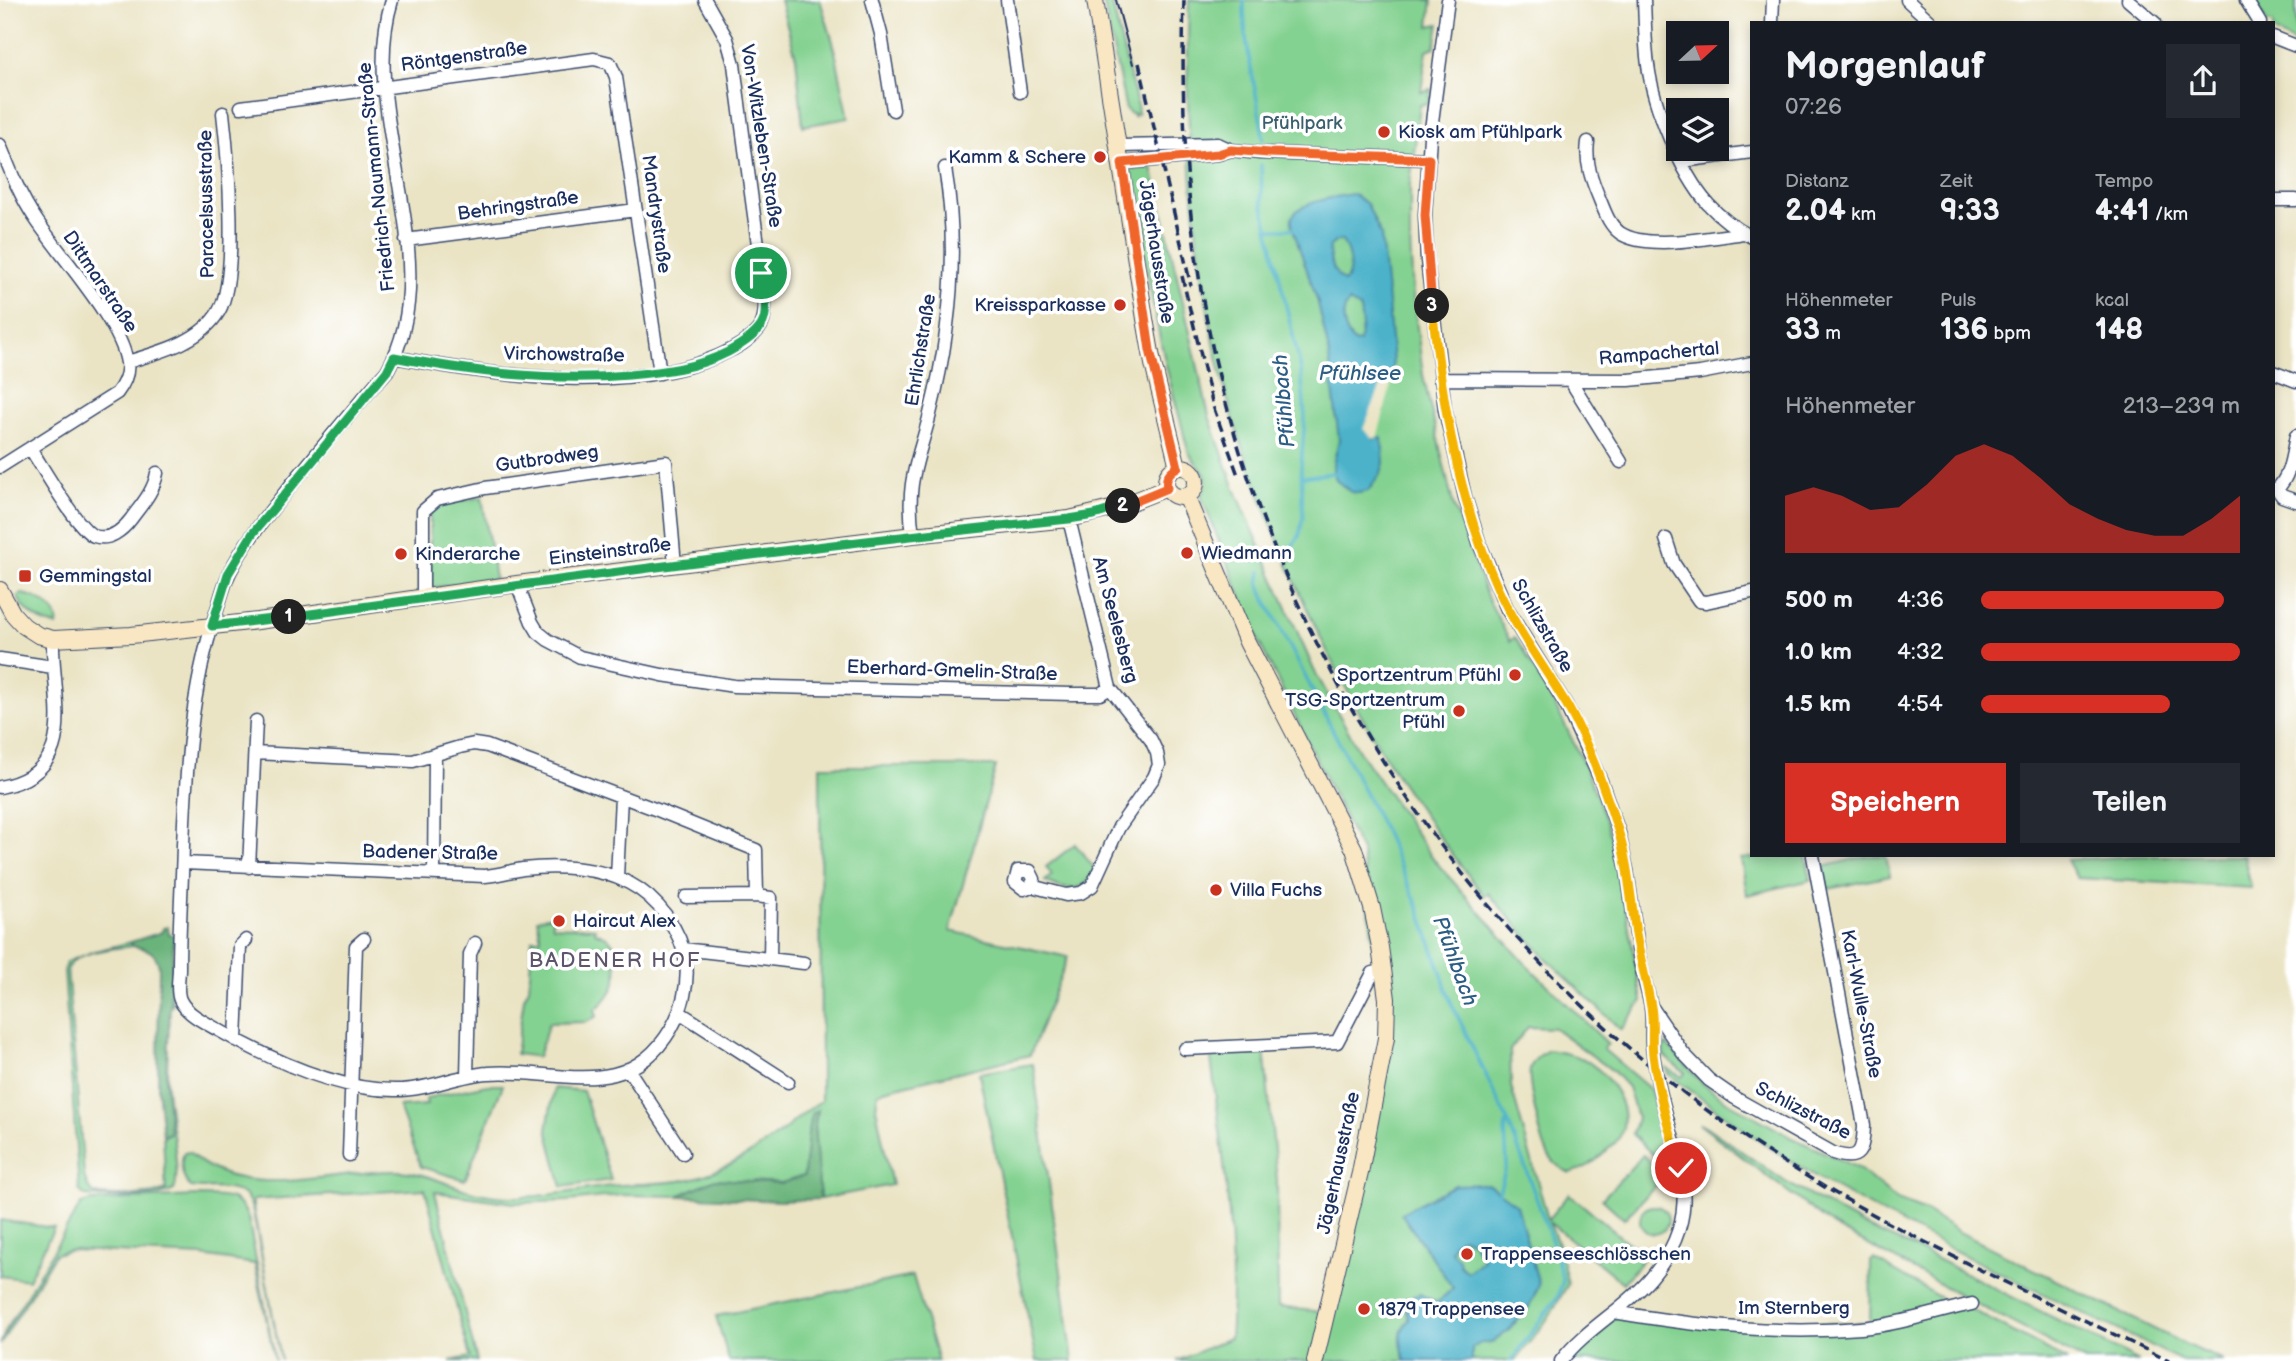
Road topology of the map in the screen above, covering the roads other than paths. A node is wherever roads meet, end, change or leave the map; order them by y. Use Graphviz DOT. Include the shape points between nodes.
graph roads {
  1 [pos="392,0"];
  2 [pos="705,0"];
  3 [pos="872,0"];
  4 [pos="1007,0"];
  5 [pos="1095,0"];
  6 [pos="1448,0"];
  7 [pos="1644,0"];
  8 [pos="1773,0"];
  9 [pos="1907,0"];
  10 [pos="2128,0"];
  11 [pos="2246,0"];
  12 [pos="1772,21"];
  13 [pos="1930,21"];
  14 [pos="2153,21"];
  15 [pos="2259,21"];
  16 [pos="2275,38"];
  17 [pos="2296,46"];
  18 [pos="610,63"];
  19 [pos="385,87"];
  20 [pos="1020,92"];
  21 [pos="241,107"];
  22 [pos="893,110"];
  23 [pos="223,113"];
  24 [pos="1666,127"];
  25 [pos="1588,142"];
  26 [pos="0,145"];
  27 [pos="1119,146"];
  28 [pos="1231,150"];
  29 [pos="1750,152"];
  30 [pos="1729,155"];
  31 [pos="1429,159"];
  32 [pos="1682,161"];
  33 [pos="1122,163"];
  34 [pos="945,168"];
  35 [pos="2275,200"];
  36 [pos="2296,200"];
  37 [pos="636,210"];
  38 [pos="1748,235"];
  39 [pos="406,240"];
  40 [pos="762,325"];
  41 [pos="394,357"];
  42 [pos="127,362"];
  43 [pos="1750,363"];
  44 [pos="660,373"];
  45 [pos="2275,373"];
  46 [pos="1440,379"];
  47 [pos="1570,380"];
  48 [pos="2296,381"];
  49 [pos="2296,436"];
  50 [pos="30,448"];
  51 [pos="1622,462"];
  52 [pos="0,467"];
  53 [pos="1178,467"];
  54 [pos="158,473"];
  55 [pos="1167,488"];
  56 [pos="2275,489"];
  57 [pos="1186,496"];
  58 [pos="2296,501"];
  59 [pos="1069,519"];
  60 [pos="913,535"];
  61 [pos="1666,539"];
  62 [pos="675,565"];
  63 [pos="517,584"];
  64 [pos="0,590"];
  65 [pos="1750,592"];
  66 [pos="422,599"];
  67 [pos="212,626"];
  68 [pos="53,639"];
  69 [pos="0,659"];
  70 [pos="52,667"];
  71 [pos="1110,688"];
  72 [pos="256,721"];
  73 [pos="255,753"];
  74 [pos="435,756"];
  75 [pos="0,787"];
  76 [pos="621,797"];
  77 [pos="1813,857"];
  78 [pos="183,863"];
  79 [pos="249,867"];
  80 [pos="434,874"];
  81 [pos="617,877"];
  82 [pos="1031,886"];
  83 [pos="757,896"];
  84 [pos="686,897"];
  85 [pos="364,939"];
  86 [pos="246,940"];
  87 [pos="475,943"];
  88 [pos="683,949"];
  89 [pos="769,959"];
  90 [pos="804,963"];
  91 [pos="1383,971"];
  92 [pos="1651,1006"];
  93 [pos="679,1012"];
  94 [pos="236,1040"];
  95 [pos="1185,1049"];
  96 [pos="628,1069"];
  97 [pos="467,1076"];
  98 [pos="788,1082"];
  99 [pos="352,1084"];
  100 [pos="682,1153"];
  101 [pos="349,1155"];
  102 [pos="1853,1156"];
  103 [pos="1972,1304"];
  104 [pos="1614,1312"];
  105 [pos="1315,1361"];
  106 [pos="1561,1361"];
  1 -- 19 [label="street, Friedrich-Naumann-Straße" via="383,54"];
  2 -- 40 [label="street, Von-Witzleben-Straße" via="727,39 734,64 765,310"];
  3 -- 22 [label="street"];
  4 -- 20 [label="street"];
  5 -- 27 [label="street, Jägerhausstraße"];
  6 -- 31 [label="street, Schlizstraße"];
  7 -- 24 [label="street" via="1648,67"];
  8 -- 12 [label="street"];
  9 -- 13 [label="street"];
  10 -- 14 [label="street"];
  11 -- 15 [label="street"];
  16 -- 17 [label="street"];
  18 -- 19 [label="street, Röntgenstraße" via="594,59"];
  18 -- 37 [label="street, Mandrystraße"];
  19 -- 21 [label="street, Röntgenstraße"];
  19 -- 39 [label="street, Friedrich-Naumann-Straße"];
  23 -- 42 [label="street, Paracelsusstraße" via="229,178 228,288 219,311 200,333"];
  25 -- 38 [label="street" via="1589,168 1608,219 1619,232 1662,242"];
  26 -- 42 [label="street, Dittmarstraße" via="33,216 105,316"];
  27 -- 28 [label="street" via="1218,144"];
  27 -- 33 [label="street, Jägerhausstraße"];
  28 -- 31 [label="street"];
  28 -- 33 [label="street"];
  29 -- 30 [label="street"];
  31 -- 46 [label="street, Schlizstraße" via="1427,260"];
  32 -- 38 [label="street" via="1709,204"];
  33 -- 53 [label="street, Jägerhausstraße" via="1150,350"];
  34 -- 60 [label="street, Ehrlichstraße" via="952,244 950,307 930,414 910,488"];
  35 -- 36 [label="street"];
  37 -- 39 [label="street, Behringstraße"];
  37 -- 44 [label="street, Mandrystraße"];
  39 -- 41 [label="street, Friedrich-Naumann-Straße" via="408,312"];
  40 -- 44 [label="street, Virchowstraße" via="723,355"];
  41 -- 44 [label="street, Virchowstraße" via="507,375 594,378"];
  41 -- 67 [label="street, Friedrich-Naumann-Straße" via="253,533 228,574"];
  42 -- 50 [label="street, Dittmarstraße" via="117,393"];
  43 -- 47 [label="street, Rampachertal" via="1669,377"];
  45 -- 48 [label="street"];
  46 -- 47 [label="street, Rampachertal"];
  46 -- 92 [label="street, Schlizstraße" via="1480,545 1507,609 1581,735 1619,833"];
  47 -- 51 [label="street"];
  49 -- 56 [label="street" via="2289,468"];
  50 -- 52 [label="street, Dittmarstraße"];
  50 -- 54 [label="street" via="71,511 96,537 113,535 127,524 155,486"];
  53 -- 55 [label="street" via="1167,476"];
  53 -- 57 [label="street" via="1188,468 1195,476 1196,487"];
  55 -- 57 [label="street" via="1174,495"];
  55 -- 59 [label="street, Einsteinstraße" via="1119,507"];
  56 -- 58 [label="street"];
  57 -- 91 [label="street, Jägerhausstraße" via="1247,642 1354,849 1372,908"];
  59 -- 60 [label="street, Einsteinstraße"];
  59 -- 71 [label="street, Am Seelesberg"];
  60 -- 62 [label="street, Einsteinstraße"];
  61 -- 65 [label="street" via="1675,564 1699,601"];
  62 -- 63 [label="street, Einsteinstraße"];
  62 -- 66 [label="street, Gutbrodweg" via="666,461 433,500 423,511"];
  63 -- 66 [label="street, Einsteinstraße"];
  63 -- 71 [label="street, Eberhard-Gmelin-Straße" via="538,632 567,652 649,673 711,683 791,686 1072,694 1100,694"];
  64 -- 68 [label="street" via="24,626"];
  66 -- 67 [label="street, Einsteinstraße"];
  67 -- 68 [label="street, Einsteinstraße"];
  67 -- 78 [label="street, Badener Straße" via="188,745"];
  68 -- 70 [label="street"];
  69 -- 70 [label="street"];
  70 -- 75 [label="street" via="59,703 52,753 34,774"];
  71 -- 82 [label="street, Am Seelesberg" via="1155,747 1157,771 1119,827 1092,886 1066,895"];
  72 -- 73 [label="street"];
  73 -- 74 [label="street" via="413,761"];
  73 -- 79 [label="street"];
  74 -- 76 [label="street" via="474,744 487,746"];
  74 -- 80 [label="street"];
  76 -- 81 [label="street"];
  76 -- 83 [label="street" via="756,850"];
  77 -- 102 [label="street, Karl-Wulle-Straße" via="1864,1125 1863,1146"];
  78 -- 79 [label="street, Badener Straße"];
  78 -- 94 [label="street, Badener Straße" via="178,997 187,1010"];
  79 -- 80 [label="street, Badener Straße"];
  80 -- 81 [label="street, Badener Straße" via="494,876 525,869 559,869"];
  81 -- 88 [label="street, Badener Straße" via="640,889 661,909"];
  83 -- 84 [label="street"];
  83 -- 89 [label="street" via="771,898"];
  85 -- 99 [label="street" via="356,946"];
  86 -- 94 [label="street" via="240,946"];
  87 -- 97 [label="street" via="470,954"];
  88 -- 89 [label="street"];
  88 -- 93 [label="street, Badener Straße" via="686,979"];
  89 -- 90 [label="street"];
  91 -- 95 [label="street" via="1373,973 1337,1042"];
  91 -- 105 [label="street, Jägerhausstraße" via="1386,1038 1360,1173"];
  92 -- 102 [label="street, Schlizstraße" via="1676,1045 1709,1080 1833,1153"];
  92 -- 104 [label="street" via="1654,1058 1683,1176 1685,1207 1669,1255 1650,1280"];
  93 -- 96 [label="street, Badener Straße" via="657,1047"];
  93 -- 98 [label="street"];
  94 -- 99 [label="street, Badener Straße"];
  96 -- 97 [label="street, Badener Straße" via="591,1079 501,1073"];
  96 -- 100 [label="street"];
  97 -- 99 [label="street, Badener Straße" via="398,1090"];
  99 -- 101 [label="street"];
  103 -- 104 [label="street, Im Sternberg" via="1863,1328 1767,1330 1691,1325"];
  104 -- 106 [label="street"];
}
